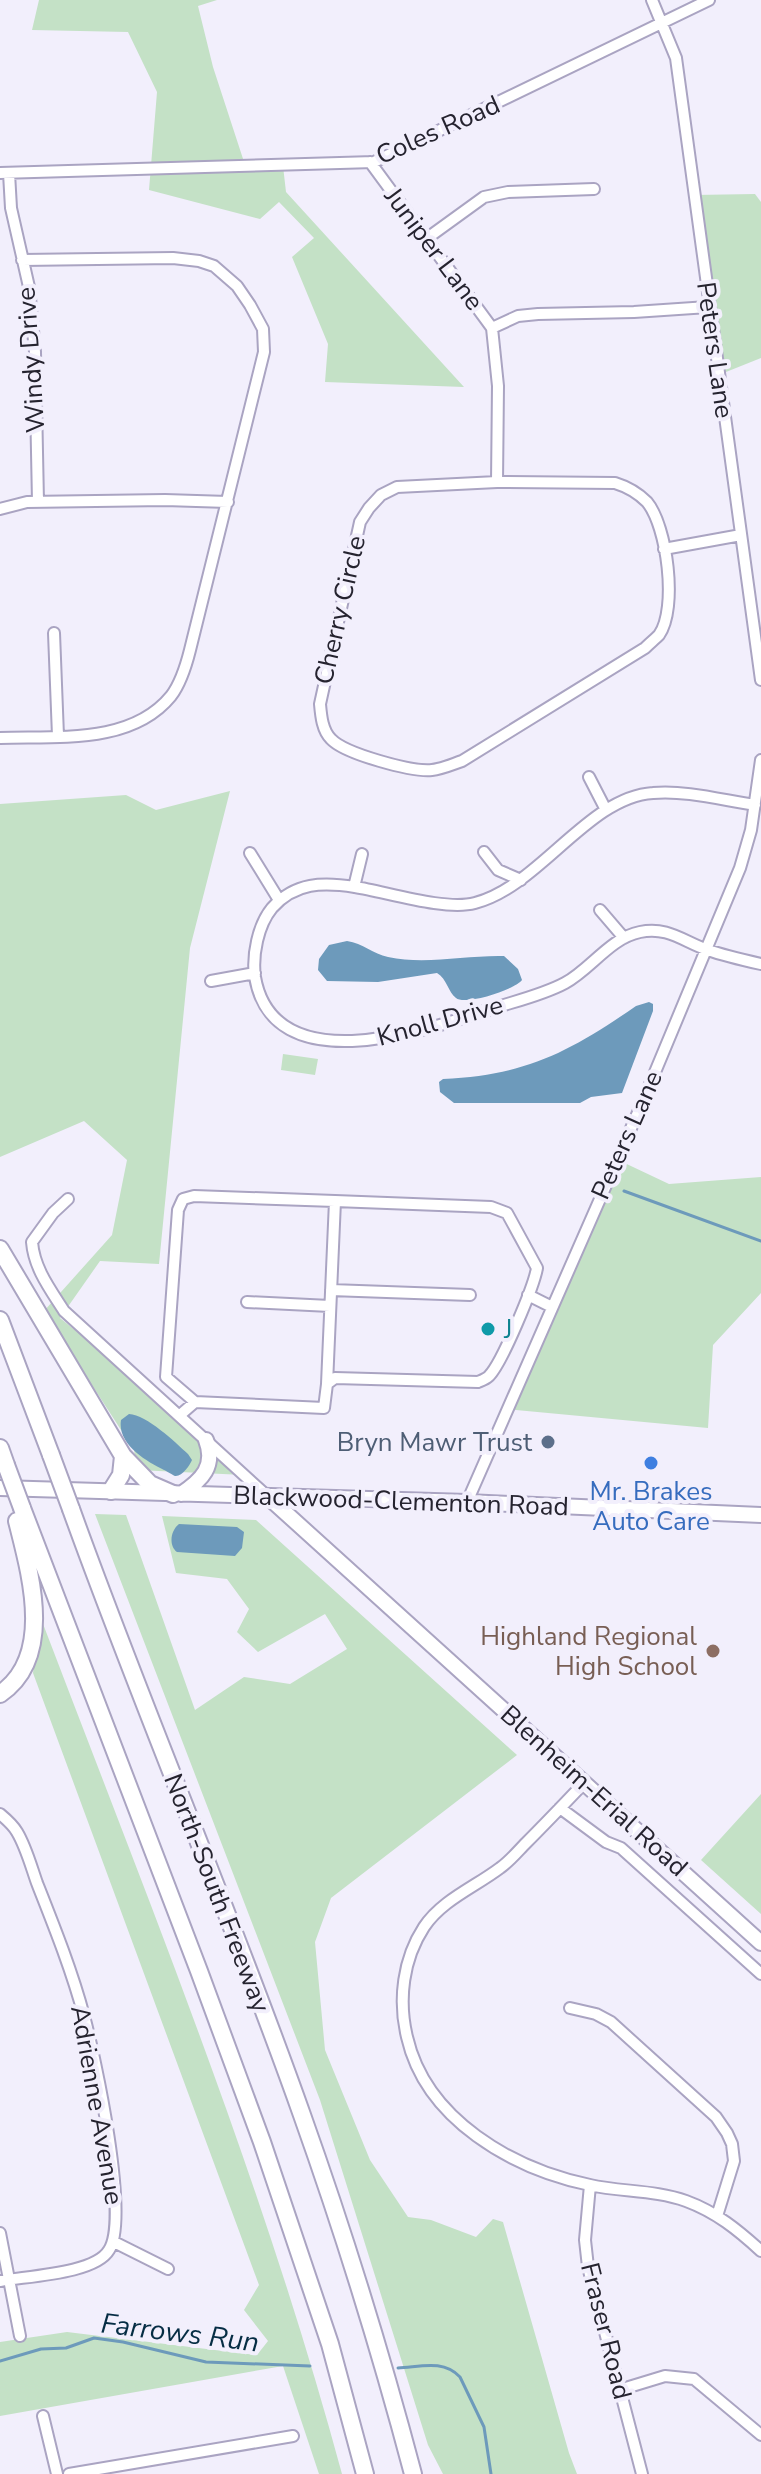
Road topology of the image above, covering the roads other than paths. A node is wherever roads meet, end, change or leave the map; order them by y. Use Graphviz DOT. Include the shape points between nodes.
graph roads {
  1 [pos="652,0"];
  2 [pos="709,0"];
  3 [pos="663,23"];
  4 [pos="370,162"];
  5 [pos="5,173"];
  6 [pos="594,189"];
  7 [pos="426,239"];
  8 [pos="22,260"];
  9 [pos="708,307"];
  10 [pos="492,328"];
  11 [pos="497,482"];
  12 [pos="38,502"];
  13 [pos="228,502"];
  14 [pos="0,509"];
  15 [pos="741,535"];
  16 [pos="664,549"];
  17 [pos="54,633"];
  18 [pos="761,680"];
  19 [pos="58,736"];
  20 [pos="0,738"];
  21 [pos="761,760"];
  22 [pos="589,777"];
  23 [pos="755,805"];
  24 [pos="606,810"];
  25 [pos="484,852"];
  26 [pos="250,853"];
  27 [pos="362,854"];
  28 [pos="521,880"];
  29 [pos="354,887"];
  30 [pos="279,900"];
  31 [pos="600,910"];
  32 [pos="624,938"];
  33 [pos="706,950"];
  34 [pos="761,964"];
  35 [pos="255,973"];
  36 [pos="211,981"];
  37 [pos="68,1199"];
  38 [pos="335,1201"];
  39 [pos="0,1249"];
  40 [pos="331,1290"];
  41 [pos="470,1295"];
  42 [pos="528,1295"];
  43 [pos="247,1302"];
  44 [pos="330,1306"];
  45 [pos="552,1307"];
  46 [pos="0,1320"];
  47 [pos="166,1377"];
  48 [pos="327,1384"];
  49 [pos="153,1392"];
  50 [pos="195,1402"];
  51 [pos="180,1415"];
  52 [pos="206,1440"];
  53 [pos="0,1448"];
  54 [pos="123,1456"];
  55 [pos="3,1469"];
  56 [pos="0,1488"];
  57 [pos="111,1491"];
  58 [pos="177,1494"];
  59 [pos="267,1496"];
  60 [pos="467,1502"];
  61 [pos="18,1508"];
  62 [pos="761,1515"];
  63 [pos="0,1694"];
  64 [pos="585,1782"];
  65 [pos="560,1808"];
  66 [pos="0,1814"];
  67 [pos="761,1943"];
  68 [pos="761,1974"];
  69 [pos="570,2008"];
  70 [pos="590,2185"];
  71 [pos="717,2216"];
  72 [pos="0,2233"];
  73 [pos="114,2242"];
  74 [pos="761,2251"];
  75 [pos="168,2269"];
  76 [pos="5,2280"];
  77 [pos="20,2336"];
  78 [pos="619,2390"];
  79 [pos="43,2416"];
  80 [pos="761,2435"];
  81 [pos="293,2436"];
  82 [pos="57,2474"];
  83 [pos="69,2474"];
  84 [pos="365,2474"];
  85 [pos="413,2474"];
  86 [pos="642,2474"];
  1 -- 3 [label="street, Peters Lane"];
  2 -- 3 [label="street, Coles Road"];
  3 -- 4 [label="street, Coles Road"];
  3 -- 9 [label="street, Peters Lane" via="676,58"];
  4 -- 5 [label="street, Coles Road"];
  4 -- 7 [label="street, Juniper Lane"];
  5 -- 8 [label="street, Windy Drive"];
  6 -- 7 [label="street" via="484,197"];
  7 -- 10 [label="street, Juniper Lane"];
  8 -- 12 [label="street, Windy Drive" via="35,352"];
  8 -- 13 [label="street" via="199,261 214,266 237,286 263,329 264,352"];
  9 -- 10 [label="street" via="538,314"];
  9 -- 15 [label="street, Peters Lane"];
  10 -- 11 [label="street, Juniper Lane" via="498,386"];
  11 -- 16 [label="street, Cherry Circle" via="631,487 654,514"];
  11 -- 16 [label="street, Cherry Circle" via="397,487 381,495 360,522 320,704 323,724 338,744 408,768 432,770 462,761 659,635 670,593"];
  12 -- 13 [label="street"];
  12 -- 14 [label="street"];
  13 -- 19 [label="street" via="183,676 171,696 130,726"];
  15 -- 16 [label="street"];
  15 -- 18 [label="street, Peters Lane"];
  17 -- 19 [label="street"];
  19 -- 20 [label="street"];
  21 -- 23 [label="street, Peters Lane"];
  22 -- 24 [label="street"];
  23 -- 24 [label="street" via="652,793"];
  23 -- 33 [label="street, Peters Lane" via="740,868"];
  24 -- 28 [label="street"];
  25 -- 28 [label="street" via="498,870"];
  26 -- 30 [label="street"];
  27 -- 29 [label="street"];
  28 -- 29 [label="street" via="476,903 459,905"];
  29 -- 30 [label="street" via="315,884 296,888"];
  30 -- 35 [label="street, Knoll Drive" via="259,932"];
  31 -- 32 [label="street"];
  32 -- 33 [label="street" via="638,932 668,933"];
  32 -- 35 [label="street, Knoll Drive" via="557,987 383,1040 340,1042 290,1029 269,1013"];
  33 -- 34 [label="street"];
  33 -- 45 [label="street, Peters Lane"];
  35 -- 36 [label="street"];
  37 -- 49 [label="street, Blenheim-Erial Road" via="32,1242 40,1273 64,1311"];
  38 -- 40 [label="street"];
  38 -- 42 [label="street" via="502,1209 537,1268"];
  38 -- 47 [label="street" via="183,1199"];
  39 -- 54 [label="highway"];
  40 -- 41 [label="street"];
  40 -- 44 [label="street"];
  42 -- 45 [label="street"];
  42 -- 48 [label="street" via="488,1378 335,1378"];
  43 -- 44 [label="street"];
  44 -- 48 [label="street"];
  45 -- 60 [label="street, Peters Lane"];
  46 -- 85 [label="highway, North-South Freeway, bridge" via="301,2113 357,2280"];
  47 -- 49 [label="street"];
  47 -- 50 [label="street"];
  48 -- 50 [label="street" via="324,1408"];
  49 -- 51 [label="street, Blenheim-Erial Road"];
  50 -- 51 [label="street"];
  51 -- 52 [label="street, Blenheim-Erial Road"];
  52 -- 58 [label="main road" via="207,1471 200,1482"];
  52 -- 59 [label="street, Blenheim-Erial Road"];
  53 -- 55 [label="highway, North-South Freeway"];
  54 -- 57 [label="highway" via="121,1475"];
  54 -- 58 [label="highway" via="150,1484"];
  55 -- 61 [label="highway, North-South Freeway, bridge"];
  56 -- 57 [label="main road, Blackwood-Clementon Road"];
  57 -- 58 [label="main road, Blackwood-Clementon Road"];
  58 -- 59 [label="main road, Blackwood-Clementon Road"];
  59 -- 60 [label="main road, Blackwood-Clementon Road"];
  59 -- 64 [label="main road, Blenheim-Erial Road"];
  60 -- 62 [label="main road, Blackwood-Clementon Road"];
  61 -- 63 [label="highway" via="33,1628 26,1662"];
  61 -- 84 [label="highway, North-South Freeway" via="267,2156 330,2344"];
  64 -- 65 [label="street"];
  64 -- 67 [label="main road, Blenheim-Erial Road"];
  65 -- 68 [label="street" via="621,1848"];
  65 -- 70 [label="street" via="501,1868 426,1923 408,1958 402,2019 418,2069 457,2119 533,2169"];
  66 -- 73 [label="street, Adrienne Avenue" via="16,1830 84,2015 117,2219"];
  69 -- 71 [label="street" via="611,2022 716,2117 732,2144 734,2161"];
  70 -- 71 [label="street" via="682,2199"];
  70 -- 78 [label="street, Fraser Road" via="588,2267"];
  71 -- 74 [label="street"];
  72 -- 76 [label="street"];
  73 -- 75 [label="street"];
  73 -- 76 [label="street" via="107,2254 86,2267"];
  76 -- 77 [label="street"];
  78 -- 80 [label="street" via="665,2376 694,2379"];
  78 -- 86 [label="street, Fraser Road"];
  79 -- 82 [label="street"];
  81 -- 83 [label="street"];
}
